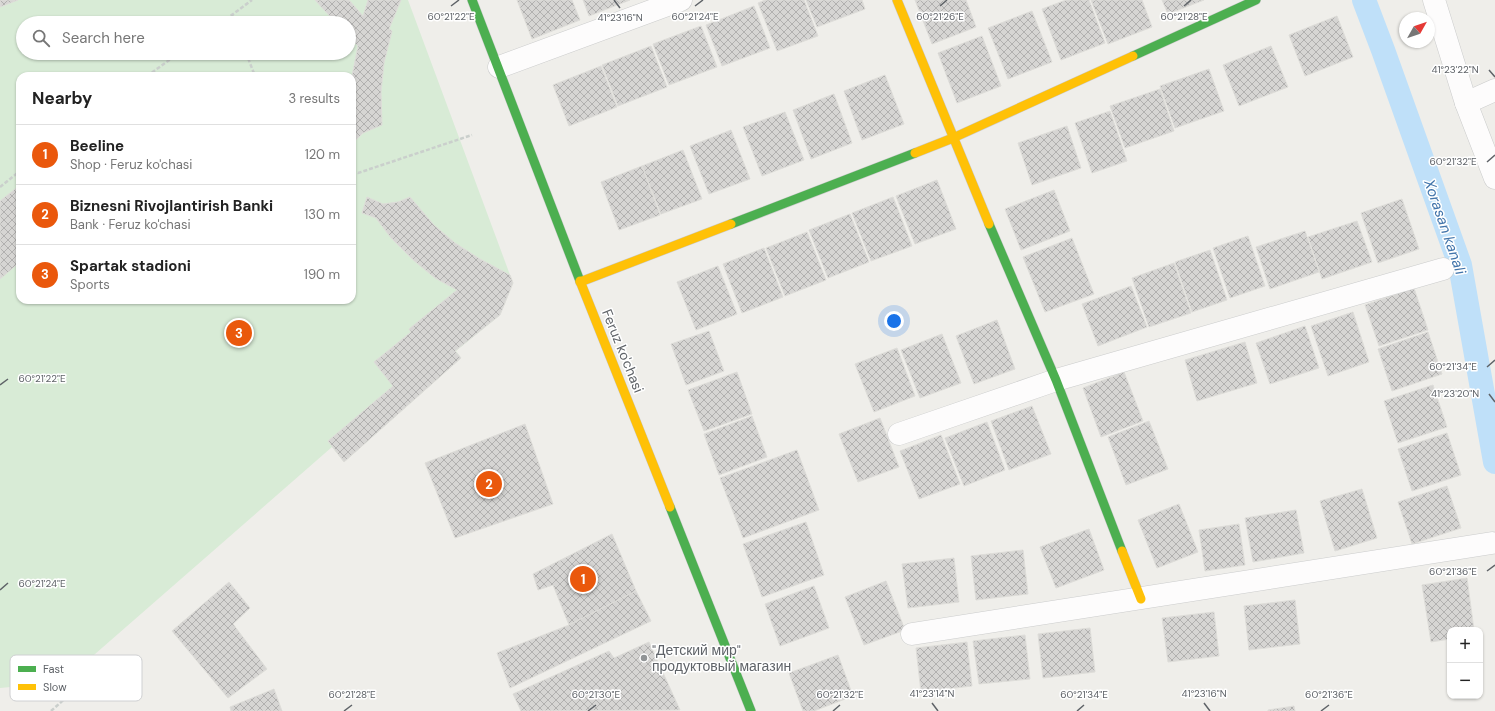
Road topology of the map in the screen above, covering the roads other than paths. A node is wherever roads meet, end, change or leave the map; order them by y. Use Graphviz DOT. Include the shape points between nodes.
graph roads {
  1 [pos="472,0"];
  2 [pos="681,0"];
  3 [pos="897,0"];
  4 [pos="1256,0"];
  5 [pos="1434,0"];
  6 [pos="499,67"];
  7 [pos="1495,90"];
  8 [pos="1466,103"];
  9 [pos="953,138"];
  10 [pos="1495,178"];
  11 [pos="1443,269"];
  12 [pos="580,282"];
  13 [pos="1056,380"];
  14 [pos="899,434"];
  15 [pos="1492,542"];
  16 [pos="1141,599"];
  17 [pos="912,634"];
  18 [pos="751,711"];
  1 -- 6 [label="street, Feruz ko'chasi"];
  2 -- 6 [label="street"];
  3 -- 9 [label="street"];
  4 -- 9 [label="street"];
  5 -- 8 [label="street"];
  6 -- 12 [label="street, Feruz ko'chasi"];
  7 -- 8 [label="street"];
  8 -- 10 [label="street"];
  9 -- 12 [label="street"];
  9 -- 13 [label="street"];
  11 -- 13 [label="street"];
  12 -- 18 [label="street, Feruz ko'chasi"];
  13 -- 14 [label="street"];
  13 -- 16 [label="street"];
  15 -- 16 [label="street"];
  16 -- 17 [label="street"];
}
